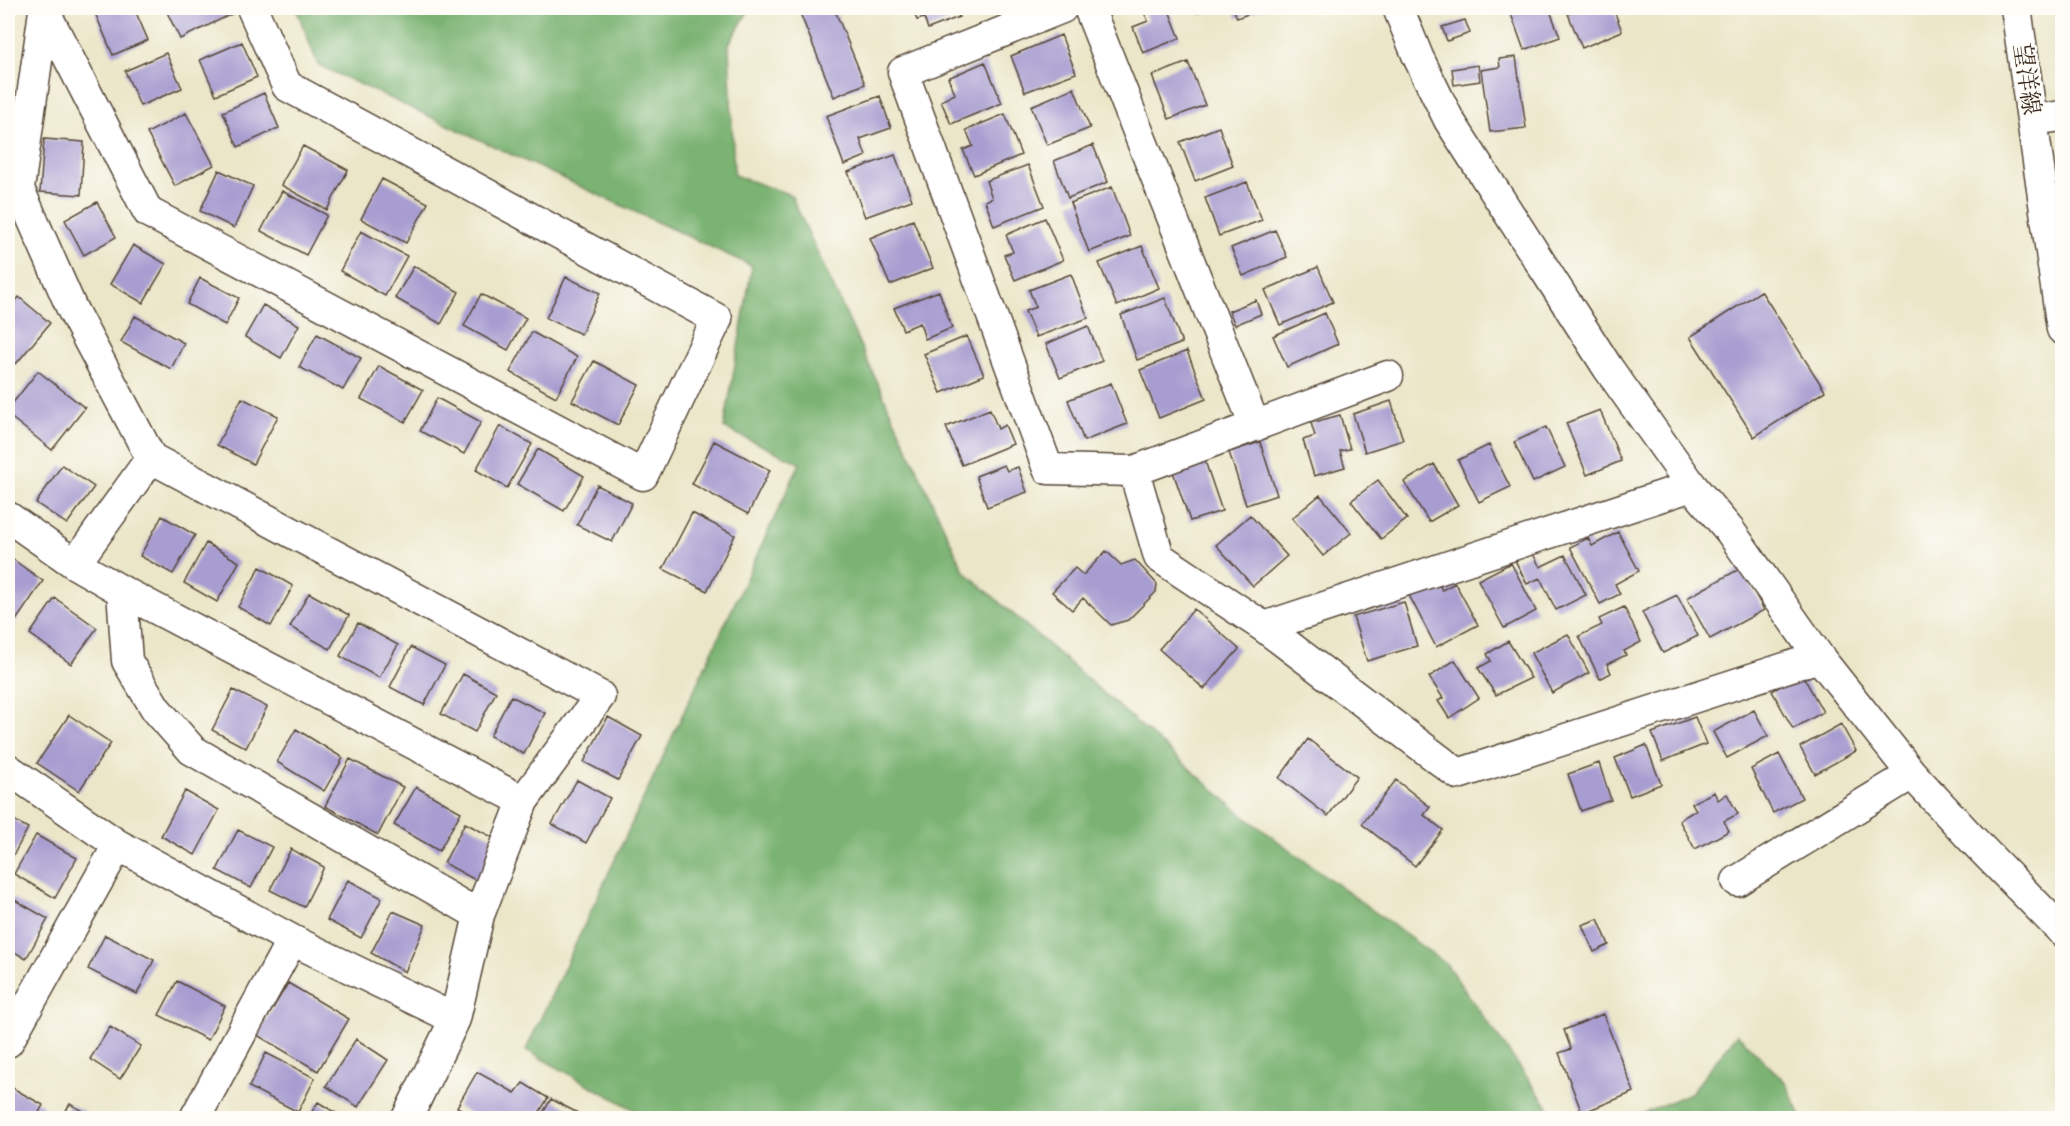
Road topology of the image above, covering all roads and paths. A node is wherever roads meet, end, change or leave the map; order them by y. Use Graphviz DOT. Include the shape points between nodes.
graph roads {
  1 [pos="252,8"];
  2 [pos="1062,8"];
  3 [pos="1089,8"];
  4 [pos="1398,8"];
  5 [pos="2016,8"];
  6 [pos="44,9"];
  7 [pos="2062,116"];
  8 [pos="2033,120"];
  9 [pos="2062,329"];
  10 [pos="1388,376"];
  11 [pos="1255,426"];
  12 [pos="151,458"];
  13 [pos="1134,471"];
  14 [pos="1692,486"];
  15 [pos="8,517"];
  16 [pos="75,564"];
  17 [pos="122,591"];
  18 [pos="1264,627"];
  19 [pos="1820,657"];
  20 [pos="8,769"];
  21 [pos="1912,774"];
  22 [pos="523,801"];
  23 [pos="118,845"];
  24 [pos="1737,881"];
  25 [pos="479,915"];
  26 [pos="2062,930"];
  27 [pos="292,940"];
  28 [pos="19,996"];
  29 [pos="454,1019"];
  30 [pos="8,1042"];
  31 [pos="195,1119"];
  32 [pos="406,1119"];
  1 -- 6 [label="street" via="287,86 717,319 643,475 148,212"];
  2 -- 13 [label="street" via="903,72 1048,470"];
  3 -- 11 [label="street"];
  4 -- 14 [label="street" via="1449,120 1608,368"];
  5 -- 8 [label="street, 望洋線"];
  6 -- 12 [label="street" via="19,189 72,309"];
  7 -- 8 [label="street"];
  8 -- 9 [label="street, 望洋線"];
  10 -- 11 [label="street"];
  11 -- 13 [label="street"];
  12 -- 16 [label="street"];
  12 -- 22 [label="street" via="600,696"];
  13 -- 18 [label="street" via="1159,557"];
  14 -- 18 [label="street"];
  14 -- 19 [label="street" via="1730,531"];
  15 -- 16 [label="street"];
  16 -- 17 [label="street"];
  17 -- 22 [label="street"];
  17 -- 25 [label="street" via="127,661 156,709 192,750"];
  18 -- 19 [label="street" via="1458,774"];
  19 -- 21 [label="street"];
  20 -- 23 [label="street"];
  21 -- 24 [label="street"];
  21 -- 26 [label="street"];
  22 -- 25 [label="street"];
  23 -- 27 [label="street"];
  23 -- 28 [label="street"];
  25 -- 29 [label="street"];
  27 -- 29 [label="street"];
  27 -- 31 [label="street"];
  28 -- 30 [label="street"];
  29 -- 32 [label="street"];
}
